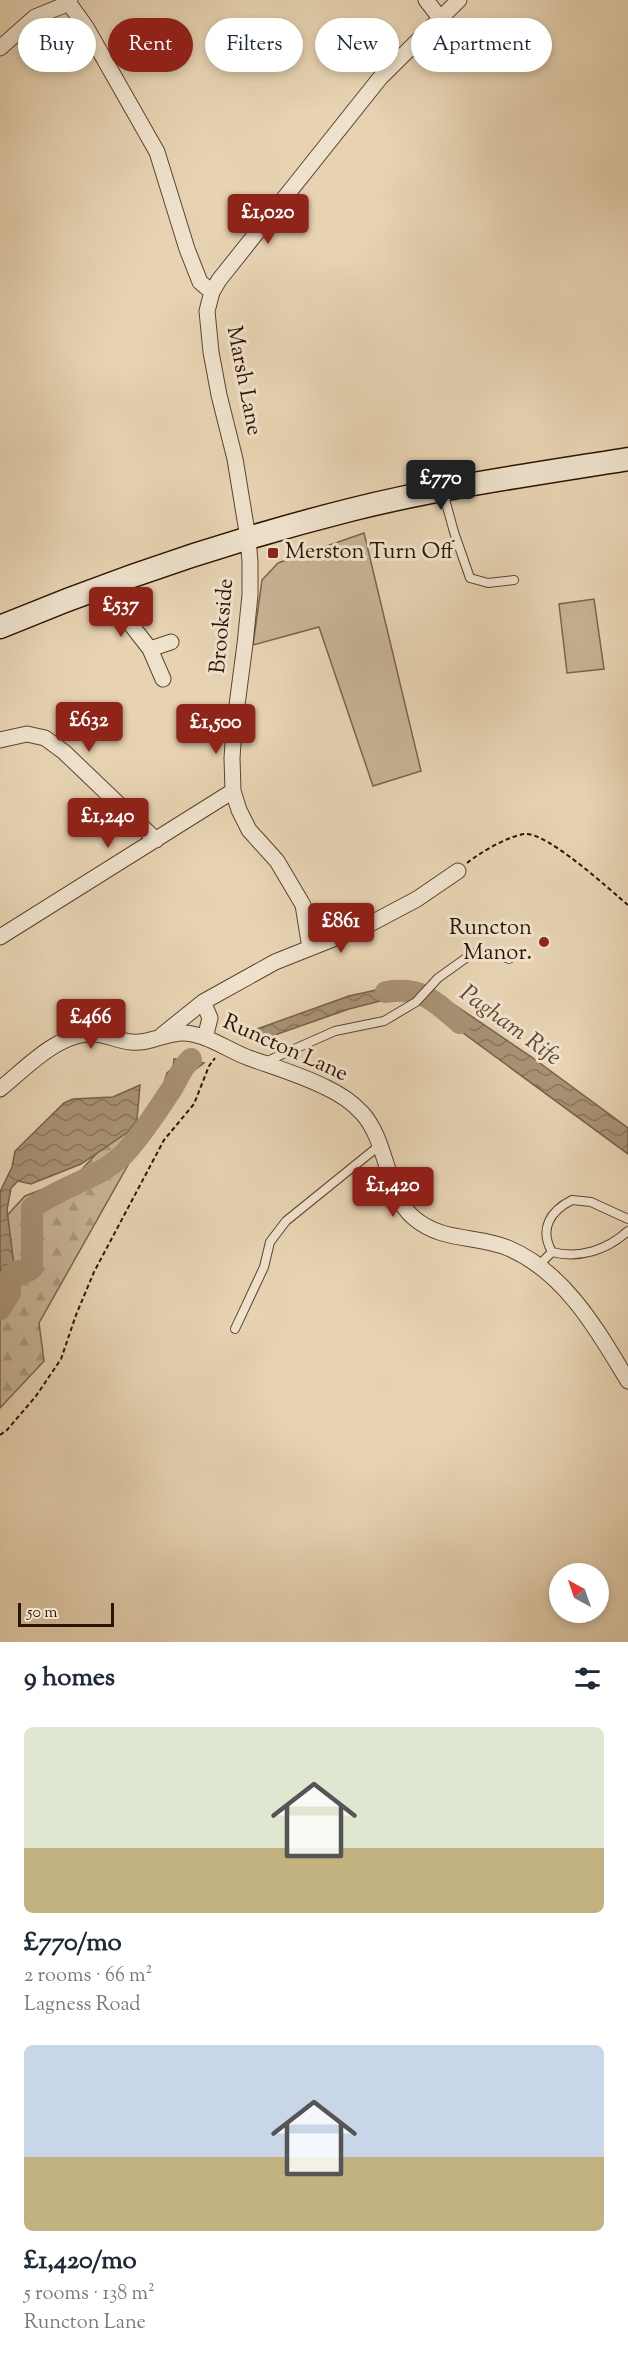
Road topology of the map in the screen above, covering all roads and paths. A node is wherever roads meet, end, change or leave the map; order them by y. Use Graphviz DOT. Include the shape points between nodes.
graph roads {
  1 [pos="426,0"];
  2 [pos="459,0"];
  3 [pos="69,1"];
  4 [pos="440,18"];
  5 [pos="411,47"];
  6 [pos="0,48"];
  7 [pos="212,292"];
  8 [pos="628,459"];
  9 [pos="443,490"];
  10 [pos="248,538"];
  11 [pos="514,580"];
  12 [pos="110,583"];
  13 [pos="0,627"];
  14 [pos="171,642"];
  15 [pos="150,649"];
  16 [pos="163,679"];
  17 [pos="0,740"];
  18 [pos="233,791"];
  19 [pos="156,840"];
  20 [pos="458,871"];
  21 [pos="628,905"];
  22 [pos="0,937"];
  23 [pos="310,948"];
  24 [pos="509,959"];
  25 [pos="203,1002"];
  26 [pos="205,1038"];
  27 [pos="157,1039"];
  28 [pos="224,1047"];
  29 [pos="263,1063"];
  30 [pos="0,1089"];
  31 [pos="380,1145"];
  32 [pos="628,1219"];
  33 [pos="628,1231"];
  34 [pos="552,1252"];
  35 [pos="538,1266"];
  36 [pos="235,1329"];
  37 [pos="628,1381"];
  38 [pos="0,1435"];
  1 -- 4 [label="street"];
  2 -- 4 [label="street, Marsh Lane"];
  3 -- 6 [label="street" via="35,17"];
  3 -- 7 [label="street" via="157,152 187,249 200,282"];
  5 -- 7 [label="street, Marsh Lane" via="380,78"];
  7 -- 10 [label="street, Marsh Lane" via="207,311 211,352"];
  8 -- 9 [label="main road"];
  9 -- 10 [label="main road" via="351,509"];
  9 -- 11 [label="lane" via="470,578 488,583"];
  10 -- 12 [label="main road"];
  10 -- 18 [label="street, Brookside" via="250,595 234,728"];
  12 -- 13 [label="main road"];
  12 -- 15 [label="street" via="125,617"];
  14 -- 15 [label="street"];
  15 -- 16 [label="street"];
  17 -- 19 [label="street" via="27,734 45,738"];
  18 -- 19 [label="street"];
  18 -- 23 [label="street, Brookside" via="249,830 277,861 303,905"];
  19 -- 22 [label="street"];
  20 -- 21 [label="path" via="497,844 524,834 537,835"];
  20 -- 23 [label="street" via="368,925"];
  23 -- 25 [label="street"];
  24 -- 29 [label="lane" via="473,953 438,978 416,1002 392,1017 335,1031"];
  25 -- 26 [label="street" via="210,1018"];
  25 -- 27 [label="street"];
  26 -- 27 [label="street, Runcton Lane" via="182,1033"];
  26 -- 28 [label="street, Runcton Lane"];
  27 -- 30 [label="street" via="132,1042 88,1033 72,1038 44,1053"];
  28 -- 29 [label="street, Runcton Lane"];
  28 -- 38 [label="path" via="209,1066 194,1104 164,1140 94,1272 61,1359 36,1396"];
  29 -- 31 [label="street, Runcton Lane" via="326,1087 351,1103 364,1115"];
  31 -- 35 [label="street, Runcton Lane" via="398,1196 411,1216 429,1230 508,1248"];
  31 -- 36 [label="lane" via="286,1221 270,1242 264,1267"];
  32 -- 34 [label="lane" via="591,1202 572,1200 554,1212 546,1228 545,1240"];
  33 -- 34 [label="lane" via="581,1256"];
  34 -- 35 [label="lane"];
  35 -- 37 [label="street, Runcton Lane" via="573,1298"];
}
